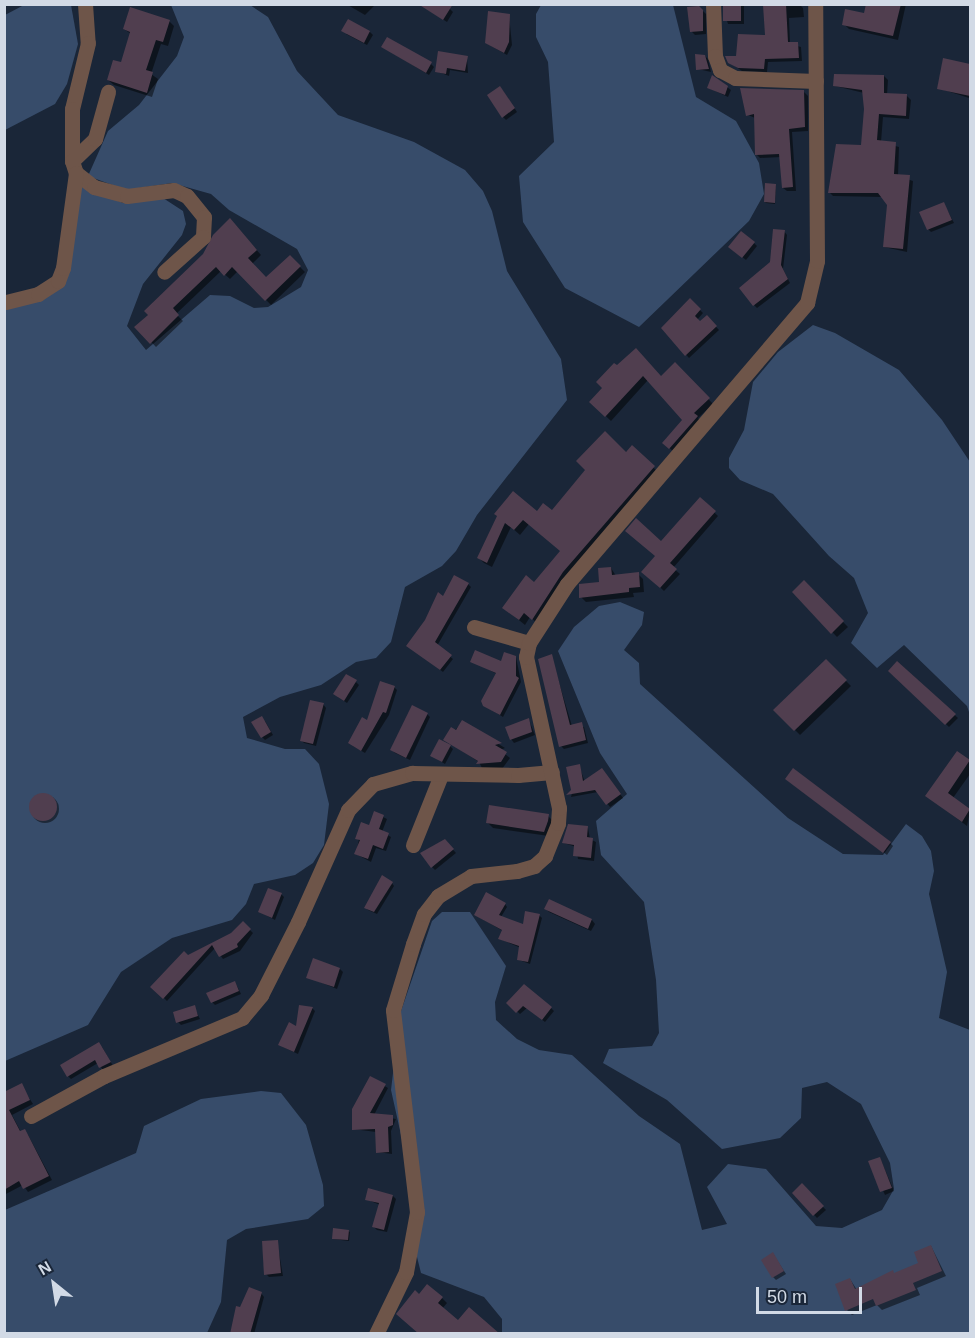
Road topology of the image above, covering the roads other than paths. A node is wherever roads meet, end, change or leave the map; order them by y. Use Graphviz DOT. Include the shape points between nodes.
graph roads {
  1 [pos="85,4"];
  2 [pos="713,4"];
  3 [pos="815,4"];
  4 [pos="816,81"];
  5 [pos="108,92"];
  6 [pos="74,167"];
  7 [pos="164,272"];
  8 [pos="6,302"];
  9 [pos="474,627"];
  10 [pos="529,643"];
  11 [pos="552,772"];
  12 [pos="441,776"];
  13 [pos="413,845"];
  14 [pos="31,1116"];
  15 [pos="376,1334"];
  1 -- 6 [label="street" via="88,43 72,109"];
  2 -- 4 [label="street" via="715,56 720,70 735,78"];
  3 -- 4 [label="street"];
  4 -- 10 [label="street" via="817,261 807,303 567,584"];
  5 -- 6 [label="street" via="95,139"];
  6 -- 7 [label="street" via="94,187 127,196 174,190 187,196 204,217 203,237"];
  6 -- 8 [label="street" via="63,268 58,281 38,294"];
  9 -- 10 [label="street"];
  10 -- 11 [label="street" via="526,657"];
  11 -- 12 [label="street"];
  11 -- 15 [label="street" via="558,823 545,856 534,866 517,871 502,869 471,876 438,896 424,914 413,944 393,1010 417,1212 406,1272"];
  12 -- 13 [label="street"];
  12 -- 14 [label="street" via="411,773 374,784 348,810 293,932 261,994 242,1018 104,1076"];
}
